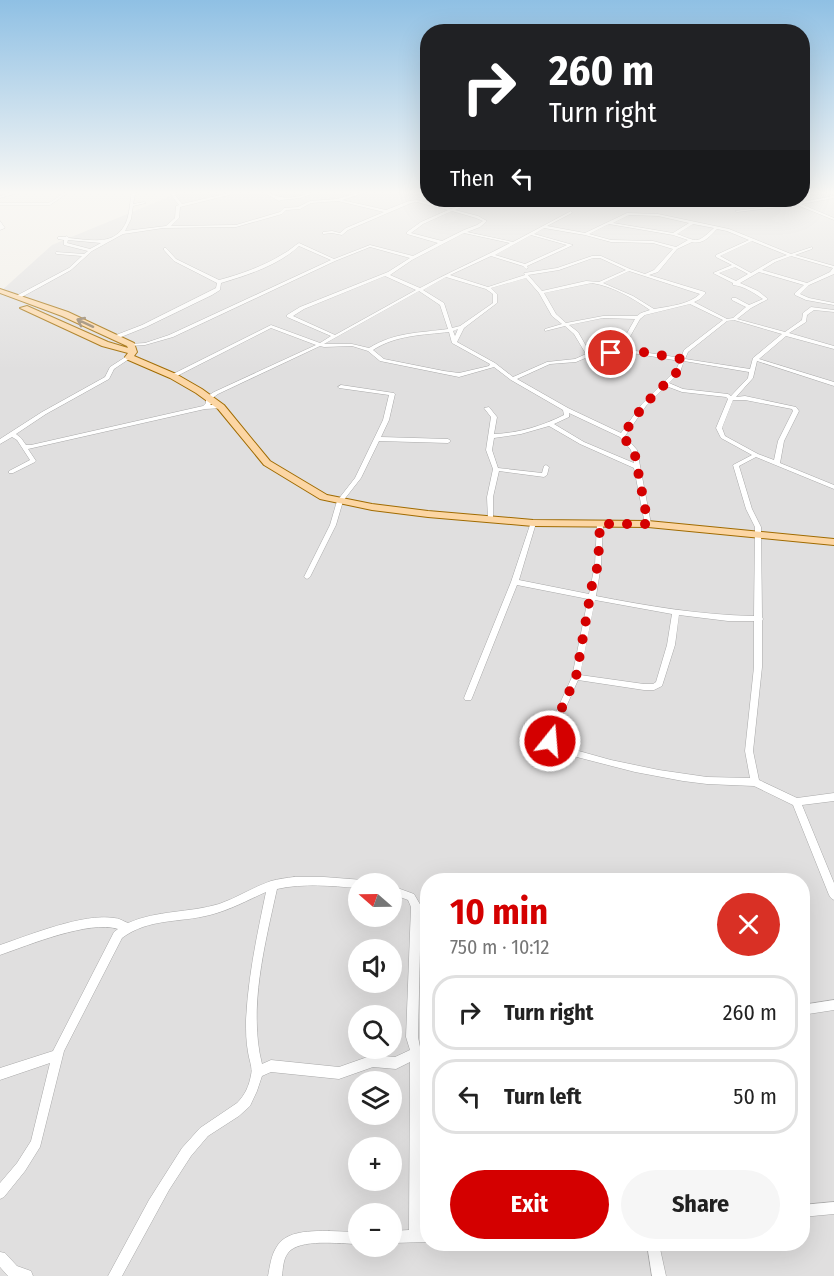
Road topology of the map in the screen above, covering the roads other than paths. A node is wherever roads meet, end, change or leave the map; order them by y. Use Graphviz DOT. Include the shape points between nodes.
graph roads {
  1 [pos="91,250"];
  2 [pos="166,251"];
  3 [pos="293,251"];
  4 [pos="313,251"];
  5 [pos="360,251"];
  6 [pos="389,251"];
  7 [pos="429,251"];
  8 [pos="499,251"];
  9 [pos="558,251"];
  10 [pos="674,251"];
  11 [pos="729,251"];
  12 [pos="780,251"];
  13 [pos="804,251"];
  14 [pos="57,253"];
  15 [pos="85,255"];
  16 [pos="491,255"];
  17 [pos="791,255"];
  18 [pos="414,258"];
  19 [pos="334,260"];
  20 [pos="525,265"];
  21 [pos="734,266"];
  22 [pos="629,270"];
  23 [pos="758,270"];
  24 [pos="834,271"];
  25 [pos="388,273"];
  26 [pos="647,274"];
  27 [pos="751,274"];
  28 [pos="446,275"];
  29 [pos="526,275"];
  30 [pos="219,282"];
  31 [pos="600,283"];
  32 [pos="735,284"];
  33 [pos="807,284"];
  34 [pos="488,288"];
  35 [pos="0,291"];
  36 [pos="419,291"];
  37 [pos="541,292"];
  38 [pos="18,297"];
  39 [pos="0,299"];
  40 [pos="734,299"];
  41 [pos="689,302"];
  42 [pos="834,304"];
  43 [pos="749,307"];
  44 [pos="652,310"];
  45 [pos="834,312"];
  46 [pos="638,318"];
  47 [pos="734,319"];
  48 [pos="726,320"];
  49 [pos="565,324"];
  50 [pos="462,327"];
  51 [pos="452,330"];
  52 [pos="547,330"];
  53 [pos="786,334"];
  54 [pos="334,336"];
  55 [pos="119,339"];
  56 [pos="454,342"];
  57 [pos="321,344"];
  58 [pos="834,348"];
  59 [pos="370,350"];
  60 [pos="620,350"];
  61 [pos="131,352"];
  62 [pos="589,355"];
  63 [pos="682,359"];
  64 [pos="755,359"];
  65 [pos="494,364"];
  66 [pos="751,371"];
  67 [pos="173,376"];
  68 [pos="513,379"];
  69 [pos="664,383"];
  70 [pos="834,384"];
  71 [pos="341,387"];
  72 [pos="731,399"];
  73 [pos="206,402"];
  74 [pos="487,408"];
  75 [pos="566,409"];
  76 [pos="550,423"];
  77 [pos="13,435"];
  78 [pos="491,436"];
  79 [pos="622,436"];
  80 [pos="376,439"];
  81 [pos="448,441"];
  82 [pos="0,442"];
  83 [pos="24,447"];
  84 [pos="756,454"];
  85 [pos="777,463"];
  86 [pos="546,467"];
  87 [pos="638,467"];
  88 [pos="496,469"];
  89 [pos="11,472"];
  90 [pos="834,487"];
  91 [pos="340,501"];
  92 [pos="490,518"];
  93 [pos="533,523"];
  94 [pos="600,524"];
  95 [pos="648,524"];
  96 [pos="758,533"];
  97 [pos="834,542"];
  98 [pos="307,577"];
  99 [pos="515,582"];
  100 [pos="590,598"];
  101 [pos="676,612"];
  102 [pos="759,619"];
  103 [pos="576,677"];
  104 [pos="468,698"];
  105 [pos="754,782"];
  106 [pos="834,797"];
  107 [pos="796,802"];
  108 [pos="348,883"];
  109 [pos="273,885"];
  110 [pos="402,894"];
  111 [pos="834,895"];
  112 [pos="126,927"];
  113 [pos="0,950"];
  114 [pos="834,1005"];
  115 [pos="810,1009"];
  116 [pos="420,1049"];
  117 [pos="420,1053"];
  118 [pos="58,1055"];
  119 [pos="258,1072"];
  120 [pos="0,1074"];
  121 [pos="0,1193"];
  122 [pos="834,1208"];
  123 [pos="810,1210"];
  124 [pos="420,1236"];
  125 [pos="402,1237"];
  126 [pos="348,1238"];
  127 [pos="654,1251"];
  128 [pos="0,1258"];
  129 [pos="26,1276"];
  130 [pos="115,1276"];
  131 [pos="275,1276"];
  132 [pos="659,1276"];
  1 -- 15 [label="street"];
  2 -- 30 [label="street" via="175,260"];
  3 -- 30 [label="street"];
  4 -- 19 [label="street"];
  5 -- 19 [label="street"];
  6 -- 18 [label="street"];
  7 -- 18 [label="street"];
  8 -- 16 [label="street"];
  9 -- 20 [label="street"];
  10 -- 26 [label="street" via="656,271"];
  11 -- 21 [label="street" via="717,256"];
  12 -- 17 [label="street"];
  13 -- 17 [label="street"];
  14 -- 15 [label="street"];
  15 -- 38 [label="street" via="70,269"];
  16 -- 20 [label="street"];
  16 -- 28 [label="street"];
  17 -- 23 [label="street"];
  17 -- 24 [label="street"];
  18 -- 25 [label="street"];
  19 -- 61 [label="street"];
  20 -- 29 [label="street"];
  21 -- 27 [label="street"];
  21 -- 32 [label="street" via="715,273"];
  22 -- 26 [label="street"];
  22 -- 29 [label="street" via="598,257"];
  22 -- 31 [label="street"];
  23 -- 27 [label="street"];
  23 -- 33 [label="street"];
  24 -- 33 [label="street"];
  25 -- 36 [label="street"];
  25 -- 54 [label="street" via="289,316"];
  26 -- 41 [label="street" via="703,292"];
  27 -- 32 [label="street"];
  28 -- 34 [label="street"];
  28 -- 36 [label="street"];
  29 -- 34 [label="street"];
  29 -- 37 [label="street"];
  30 -- 55 [label="street" via="218,289 210,294 118,336"];
  31 -- 37 [label="street"];
  31 -- 44 [label="street"];
  32 -- 43 [label="street" via="764,296 764,302"];
  33 -- 42 [label="street" via="797,292 800,297"];
  34 -- 50 [label="street" via="495,294 495,303"];
  35 -- 38 [label="main road"];
  36 -- 51 [label="street" via="442,304"];
  36 -- 54 [label="street"];
  37 -- 49 [label="street" via="554,315"];
  55 -- 38 [label="main road, one-way"];
  39 -- 61 [label="main road"];
  40 -- 43 [label="street"];
  41 -- 44 [label="street"];
  41 -- 48 [label="street"];
  43 -- 47 [label="street"];
  44 -- 46 [label="street"];
  45 -- 53 [label="street" via="813,308 805,314 804,321"];
  46 -- 49 [label="street" via="610,314"];
  46 -- 60 [label="street"];
  47 -- 48 [label="street"];
  47 -- 53 [label="street"];
  48 -- 63 [label="street" via="686,351"];
  49 -- 52 [label="street"];
  49 -- 62 [label="street" via="576,333"];
  50 -- 51 [label="street"];
  50 -- 56 [label="street"];
  51 -- 56 [label="street"];
  51 -- 59 [label="street" via="401,334"];
  53 -- 58 [label="street"];
  53 -- 64 [label="street"];
  54 -- 57 [label="street"];
  55 -- 61 [label="main road"];
  56 -- 65 [label="street"];
  57 -- 59 [label="street"];
  57 -- 67 [label="street" via="267,326"];
  57 -- 73 [label="street"];
  59 -- 65 [label="street" via="382,360 459,375"];
  60 -- 62 [label="street"];
  60 -- 63 [label="street"];
  61 -- 67 [label="main road"];
  61 -- 77 [label="street" via="112,368 107,378"];
  62 -- 68 [label="street" via="549,363"];
  63 -- 66 [label="street"];
  63 -- 69 [label="street" via="678,371"];
  64 -- 66 [label="street"];
  64 -- 70 [label="street"];
  65 -- 68 [label="street"];
  66 -- 72 [label="street" via="750,378"];
  67 -- 73 [label="main road"];
  68 -- 75 [label="street"];
  69 -- 72 [label="street"];
  69 -- 79 [label="street"];
  71 -- 80 [label="street" via="392,394 386,420"];
  72 -- 84 [label="street" via="719,428 723,437"];
  72 -- 85 [label="street" via="794,408"];
  73 -- 83 [label="street"];
  73 -- 91 [label="main road" via="221,407 267,463 324,497"];
  74 -- 78 [label="street" via="494,417"];
  75 -- 76 [label="street" via="567,416"];
  75 -- 79 [label="street"];
  76 -- 78 [label="street" via="514,435"];
  76 -- 87 [label="street" via="582,443"];
  77 -- 82 [label="street"];
  77 -- 83 [label="street"];
  78 -- 88 [label="street" via="489,450"];
  79 -- 87 [label="street" via="634,450"];
  80 -- 81 [label="street"];
  80 -- 91 [label="street" via="358,478"];
  83 -- 89 [label="street" via="33,461"];
  84 -- 85 [label="street"];
  84 -- 96 [label="street" via="736,465"];
  85 -- 90 [label="street"];
  86 -- 88 [label="street" via="544,475"];
  87 -- 95 [label="street"];
  88 -- 92 [label="street"];
  91 -- 92 [label="main road" via="392,510"];
  91 -- 98 [label="street" via="333,525"];
  92 -- 93 [label="main road"];
  93 -- 94 [label="main road"];
  93 -- 99 [label="street"];
  94 -- 95 [label="main road"];
  94 -- 100 [label="street" via="598,565"];
  95 -- 96 [label="main road"];
  96 -- 97 [label="main road"];
  96 -- 102 [label="street"];
  99 -- 100 [label="street"];
  99 -- 104 [label="street"];
  100 -- 101 [label="street"];
  100 -- 103 [label="street"];
  101 -- 102 [label="street"];
  101 -- 103 [label="street" via="659,684 644,687"];
  102 -- 105 [label="street" via="749,751"];
  103 -- 105 [label="street" via="550,734 555,746 673,776"];
  105 -- 107 [label="street"];
  106 -- 107 [label="street"];
  107 -- 111 [label="street"];
  108 -- 109 [label="street"];
  109 -- 112 [label="street" via="219,909"];
  109 -- 119 [label="street" via="262,935 250,1032"];
  110 -- 116 [label="street" via="411,897 416,906 412,1037"];
  112 -- 113 [label="street" via="111,920 61,930"];
  112 -- 118 [label="street" via="118,935"];
  114 -- 115 [label="street"];
  117 -- 119 [label="street" via="396,1063 373,1061 339,1073 271,1066"];
  118 -- 120 [label="street"];
  118 -- 121 [label="street" via="36,1143"];
  119 -- 130 [label="street" via="247,1100 215,1121 180,1162"];
  122 -- 123 [label="street"];
  124 -- 125 [label="street"];
  126 -- 131 [label="street" via="297,1238 284,1246 278,1256"];
  127 -- 132 [label="street"];
  128 -- 129 [label="street"];
}
